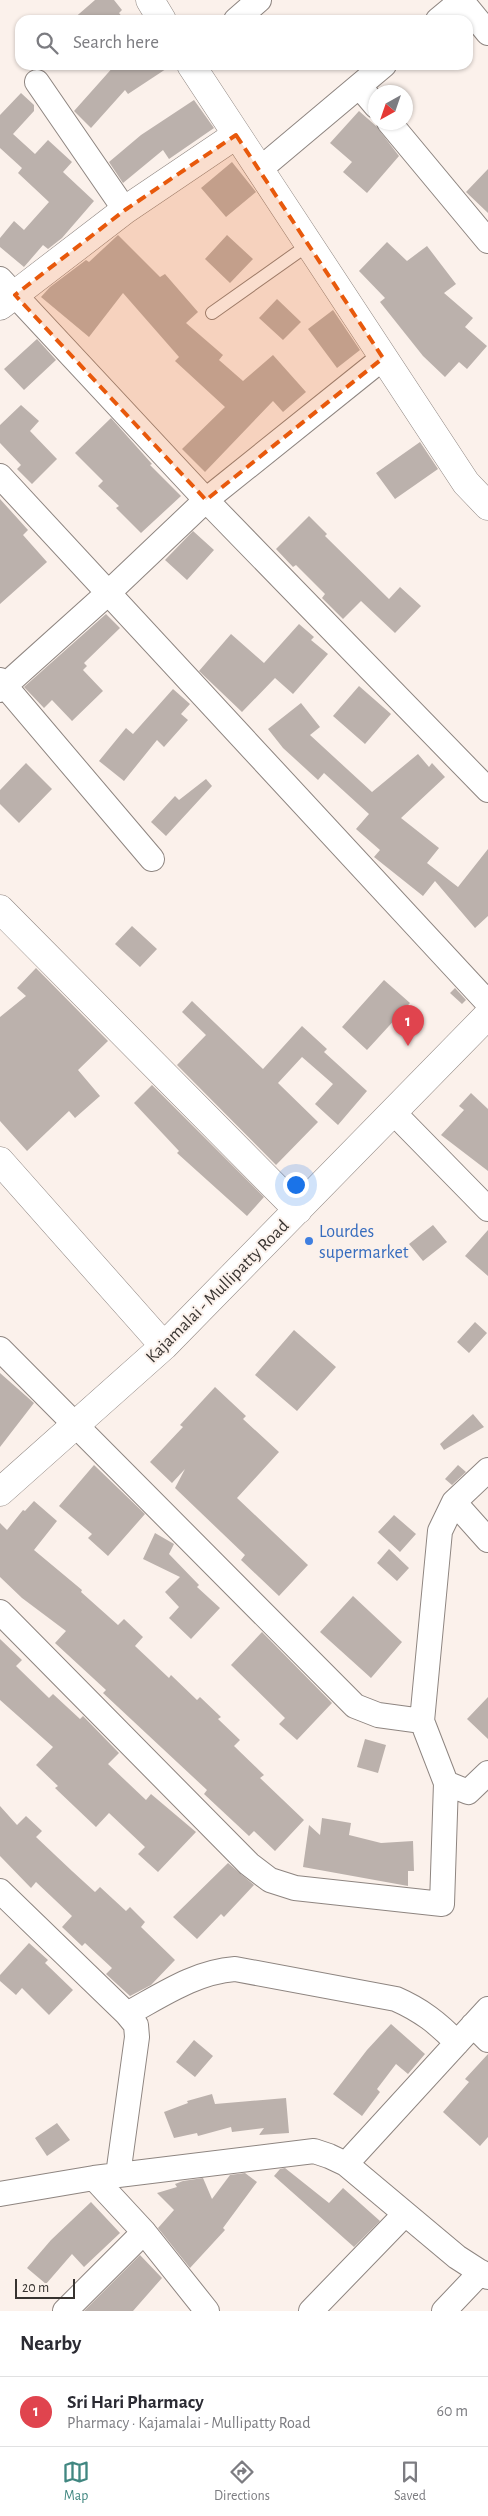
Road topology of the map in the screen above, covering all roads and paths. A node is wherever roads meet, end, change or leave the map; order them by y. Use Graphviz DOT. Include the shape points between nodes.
graph roads {
  1 [pos="150,0"];
  2 [pos="259,0"];
  3 [pos="461,0"];
  4 [pos="159,15"];
  5 [pos="242,15"];
  6 [pos="444,15"];
  7 [pos="488,33"];
  8 [pos="194,70"];
  9 [pos="378,70"];
  10 [pos="37,82"];
  11 [pos="359,86"];
  12 [pos="368,97"];
  13 [pos="396,130"];
  14 [pos="236,136"];
  15 [pos="259,170"];
  16 [pos="125,210"];
  17 [pos="488,241"];
  18 [pos="308,245"];
  19 [pos="5,293"];
  20 [pos="212,313"];
  21 [pos="383,358"];
  22 [pos="0,476"];
  23 [pos="206,500"];
  24 [pos="488,506"];
  25 [pos="107,594"];
  26 [pos="2,685"];
  27 [pos="488,790"];
  28 [pos="152,859"];
  29 [pos="0,909"];
  30 [pos="488,1003"];
  31 [pos="488,1015"];
  32 [pos="394,1113"];
  33 [pos="0,1161"];
  34 [pos="298,1210"];
  35 [pos="488,1210"];
  36 [pos="164,1346"];
  37 [pos="0,1349"];
  38 [pos="75,1425"];
  39 [pos="488,1470"];
  40 [pos="0,1492"];
  41 [pos="454,1502"];
  42 [pos="488,1540"];
  43 [pos="0,1612"];
  44 [pos="422,1721"];
  45 [pos="488,1772"];
  46 [pos="446,1783"];
  47 [pos="0,1891"];
  48 [pos="127,2014"];
  49 [pos="483,2025"];
  50 [pos="457,2043"];
  51 [pos="346,2164"];
  52 [pos="118,2176"];
  53 [pos="94,2178"];
  54 [pos="0,2194"];
  55 [pos="405,2214"];
  56 [pos="144,2232"];
  57 [pos="484,2274"];
  58 [pos="65,2311"];
  59 [pos="207,2311"];
  60 [pos="311,2311"];
  61 [pos="444,2311"];
  1 -- 4 [label="street"];
  2 -- 5 [label="street"];
  3 -- 6 [label="street"];
  3 -- 7 [label="street"];
  8 -- 14 [label="street"];
  9 -- 11 [label="street"];
  10 -- 16 [label="street"];
  11 -- 12 [label="street"];
  11 -- 15 [label="street"];
  13 -- 17 [label="street"];
  14 -- 15 [label="street"];
  14 -- 16 [label="street"];
  15 -- 18 [label="street"];
  16 -- 19 [label="street"];
  18 -- 20 [label="lane"];
  18 -- 21 [label="street"];
  19 -- 23 [label="street"];
  21 -- 23 [label="street"];
  21 -- 24 [label="street" via="466,482"];
  22 -- 25 [label="street"];
  23 -- 25 [label="street"];
  23 -- 27 [label="street"];
  25 -- 26 [label="street"];
  25 -- 30 [label="street"];
  26 -- 28 [label="street"];
  29 -- 34 [label="street"];
  31 -- 32 [label="street, Kajamalai - Mullipatty Road"];
  32 -- 34 [label="street, Kajamalai - Mullipatty Road"];
  32 -- 35 [label="street"];
  33 -- 36 [label="street"];
  34 -- 36 [label="street, Kajamalai - Mullipatty Road"];
  36 -- 38 [label="street, Kajamalai - Mullipatty Road"];
  37 -- 38 [label="street"];
  38 -- 40 [label="street, Kajamalai - Mullipatty Road"];
  38 -- 44 [label="street" via="355,1706 378,1716"];
  39 -- 41 [label="street"];
  41 -- 42 [label="street"];
  41 -- 44 [label="street" via="440,1531"];
  43 -- 46 [label="street" via="249,1864 270,1880 295,1888 442,1904"];
  44 -- 46 [label="street"];
  45 -- 46 [label="street" via="468,1792"];
  47 -- 48 [label="street"];
  48 -- 50 [label="street" via="195,1978 213,1971 234,1969 396,1999 417,2008 438,2023"];
  48 -- 52 [label="street" via="136,2026 138,2037"];
  49 -- 50 [label="street"];
  50 -- 51 [label="street"];
  51 -- 52 [label="street" via="314,2151"];
  51 -- 55 [label="street"];
  52 -- 53 [label="street"];
  53 -- 54 [label="street"];
  53 -- 56 [label="street"];
  55 -- 57 [label="street" via="457,2257"];
  55 -- 60 [label="street"];
  56 -- 58 [label="street"];
  56 -- 59 [label="street"];
  57 -- 61 [label="street"];
}
